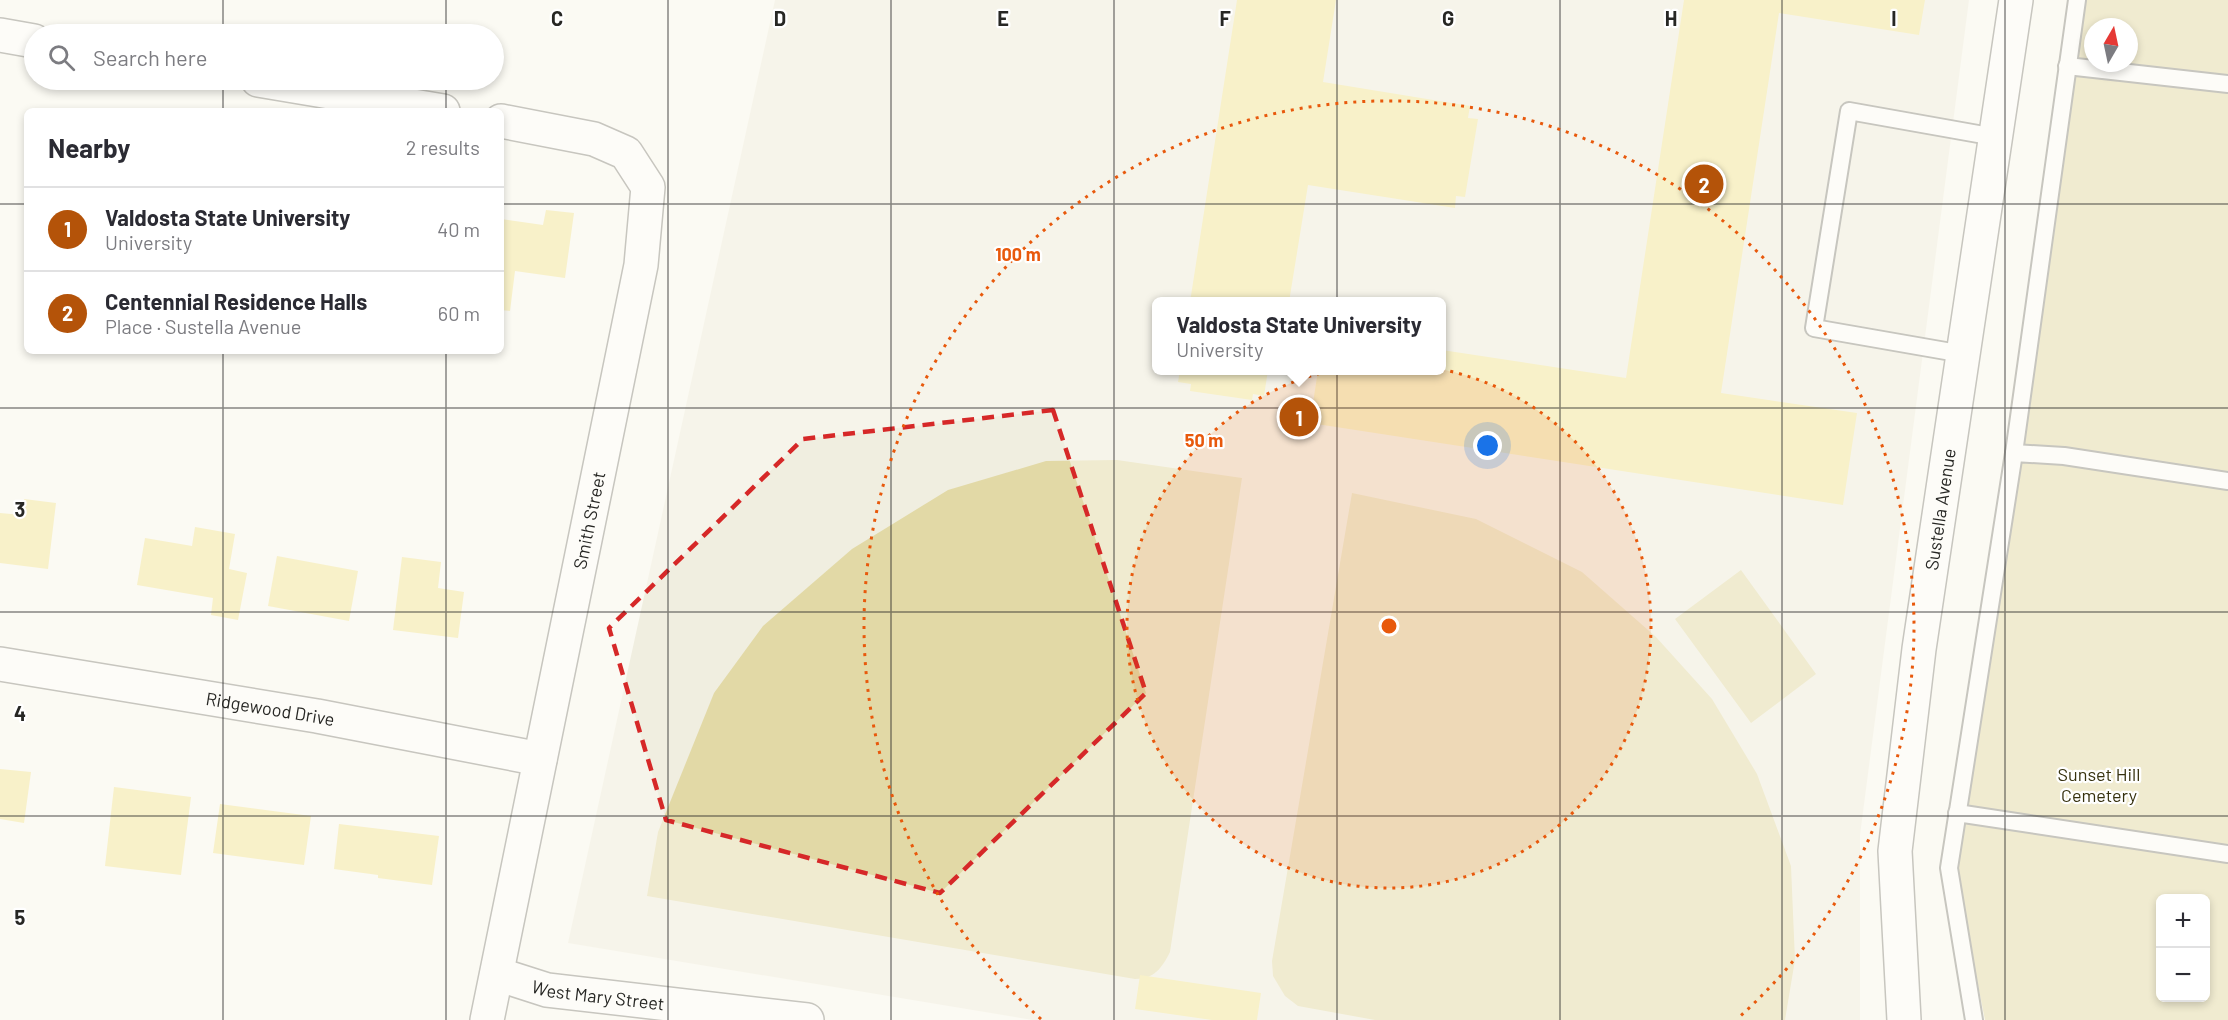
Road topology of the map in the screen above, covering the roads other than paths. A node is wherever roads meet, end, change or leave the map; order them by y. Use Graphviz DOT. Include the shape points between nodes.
graph roads {
  1 [pos="2016,0"];
  2 [pos="2077,0"];
  3 [pos="0,36"];
  4 [pos="24,40"];
  5 [pos="2067,66"];
  6 [pos="2228,84"];
  7 [pos="320,90"];
  8 [pos="426,108"];
  9 [pos="504,122"];
  10 [pos="1995,137"];
  11 [pos="1963,354"];
  12 [pos="2014,453"];
  13 [pos="2228,481"];
  14 [pos="0,664"];
  15 [pos="540,759"];
  16 [pos="1958,813"];
  17 [pos="2228,854"];
  18 [pos="497,974"];
  19 [pos="487,1020"];
  20 [pos="807,1020"];
  21 [pos="1904,1020"];
  22 [pos="1974,1020"];
  1 -- 10 [label="street, Sustella Avenue"];
  2 -- 5 [label="lane"];
  3 -- 4 [label="street"];
  5 -- 6 [label="lane"];
  5 -- 12 [label="lane"];
  7 -- 8 [label="street"];
  9 -- 15 [label="street, Smith Street" via="594,139 626,153 648,187 641,265"];
  10 -- 11 [label="street, Sustella Avenue"];
  10 -- 11 [label="lane" via="1849,111 1814,328"];
  11 -- 21 [label="street, Sustella Avenue" via="1919,649 1894,851"];
  12 -- 13 [label="lane" via="2064,456"];
  12 -- 16 [label="lane"];
  14 -- 15 [label="street, Ridgewood Drive" via="317,716"];
  15 -- 18 [label="street, Smith Street"];
  16 -- 17 [label="lane"];
  16 -- 22 [label="lane" via="1949,868"];
  18 -- 19 [label="street, Smith Street"];
  18 -- 20 [label="street, West Mary Street" via="547,990"];
}
